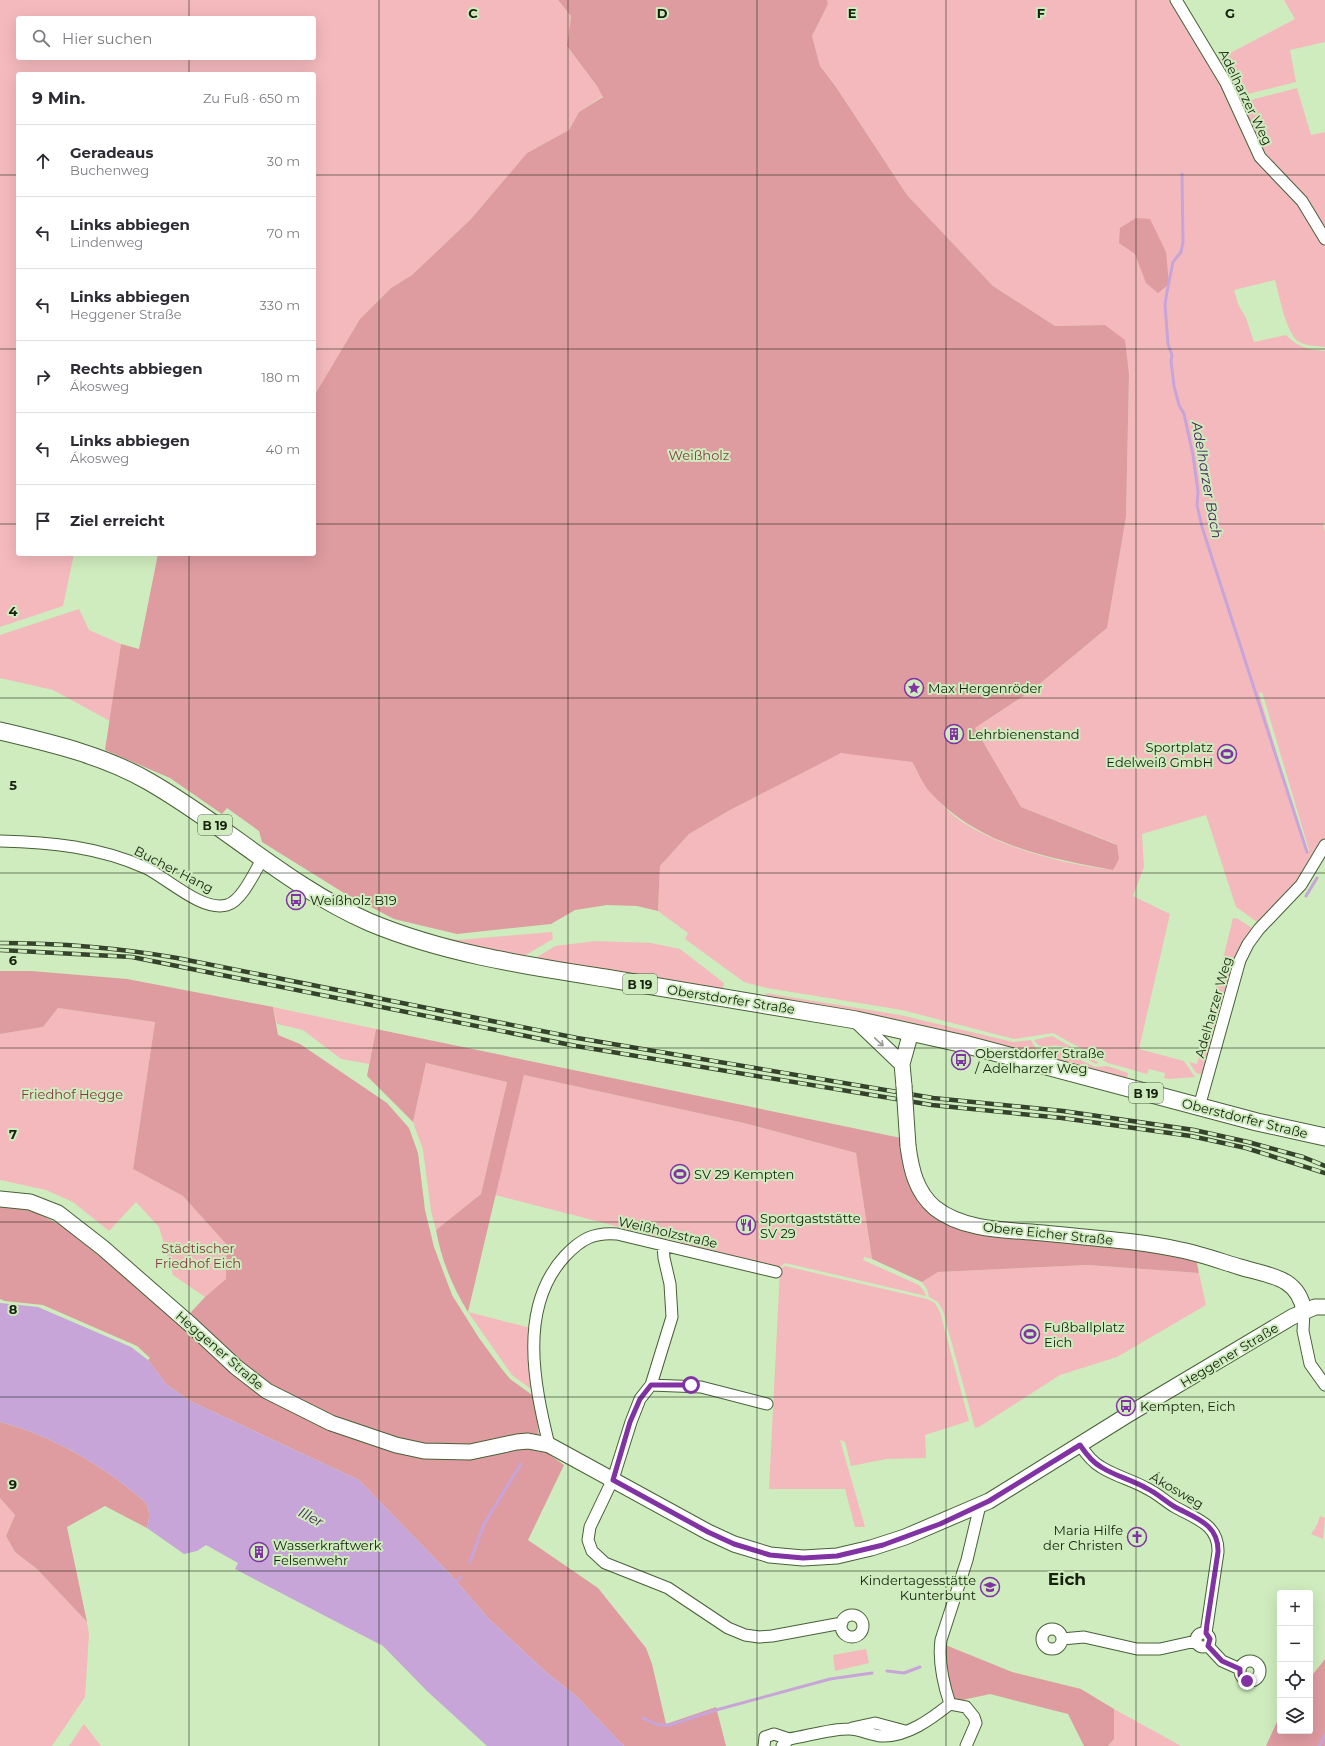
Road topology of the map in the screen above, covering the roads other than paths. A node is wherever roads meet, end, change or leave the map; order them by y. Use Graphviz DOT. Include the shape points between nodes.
graph roads {
  1 [pos="1176,0"];
  2 [pos="1325,238"];
  3 [pos="0,730"];
  4 [pos="0,841"];
  5 [pos="1325,845"];
  6 [pos="263,858"];
  7 [pos="856,1020"];
  8 [pos="911,1032"];
  9 [pos="902,1064"];
  10 [pos="1199,1107"];
  11 [pos="1325,1137"];
  12 [pos="0,1199"];
  13 [pos="663,1245"];
  14 [pos="776,1272"];
  15 [pos="1325,1307"];
  16 [pos="1304,1311"];
  17 [pos="651,1385"];
  18 [pos="1325,1385"];
  19 [pos="766,1404"];
  20 [pos="549,1445"];
  21 [pos="1080,1445"];
  22 [pos="613,1480"];
  23 [pos="980,1505"];
  24 [pos="842,1623"];
  25 [pos="1206,1633"];
  26 [pos="1062,1639"];
  27 [pos="1196,1641"];
  28 [pos="1208,1646"];
  29 [pos="1240,1669"];
  30 [pos="950,1704"];
  31 [pos="785,1742"];
  32 [pos="764,1746"];
  33 [pos="966,1746"];
  1 -- 2 [label="street, Adelharzer Weg" via="1223,78 1260,158 1302,201"];
  3 -- 6 [label="main road, Oberstdorfer Straße / B 19" via="101,760 127,771 167,793"];
  4 -- 6 [label="street, Bucher Hang" via="35,841 85,848 123,858 147,868 208,904 225,906 235,902"];
  5 -- 10 [label="street, Adelharzer Weg" via="1301,885 1259,929 1240,960"];
  6 -- 7 [label="main road, Oberstdorfer Straße / B 19" via="352,914 433,944 519,963"];
  7 -- 8 [label="main road, Oberstdorfer Straße / B 19"];
  7 -- 9 [label="street, one-way"];
  8 -- 9 [label="street, Obere Eicher Straße"];
  8 -- 10 [label="main road, Oberstdorfer Straße / B 19"];
  9 -- 16 [label="street, Obere Eicher Straße, bridge" via="912,1171 925,1197 937,1209 955,1219 988,1228 1114,1240 1182,1250 1281,1279 1302,1298"];
  10 -- 11 [label="main road, Oberstdorfer Straße / B 19"];
  12 -- 20 [label="street, Heggener Straße" via="30,1202 58,1213 103,1248 266,1391 331,1423 396,1445 424,1451 470,1452 522,1441"];
  13 -- 14 [label="street, Weißholzstraße"];
  13 -- 17 [label="street" via="670,1284 672,1317"];
  13 -- 20 [label="street, Weißholzstraße" via="603,1232 588,1237 573,1248 551,1273 537,1310 534,1331 538,1396"];
  15 -- 16 [label="street"];
  16 -- 18 [label="street" via="1303,1331 1310,1364"];
  16 -- 21 [label="street, Heggener Straße"];
  17 -- 19 [label="street" via="700,1387"];
  17 -- 22 [label="street" via="635,1410"];
  20 -- 22 [label="street, Heggener Straße"];
  21 -- 23 [label="street, Heggener Straße"];
  21 -- 25 [label="street, Ákosweg" via="1101,1467 1149,1489 1211,1528 1219,1544"];
  22 -- 23 [label="street, Heggener Straße" via="734,1544 770,1555 803,1558 837,1556 877,1546 940,1524"];
  22 -- 24 [label="street" via="590,1526 588,1540 592,1551 605,1563 668,1588 728,1628 745,1635 772,1636"];
  23 -- 30 [label="street" via="967,1560 941,1640 942,1672"];
  25 -- 27 [label="street" via="1198,1634"];
  25 -- 28 [label="street, Ákosweg" via="1210,1639"];
  26 -- 27 [label="street" via="1084,1637 1137,1649 1160,1649"];
  27 -- 28 [label="street" via="1201,1647"];
  28 -- 29 [label="street" via="1222,1661"];
  30 -- 31 [label="street" via="936,1716 905,1731 881,1736 848,1729"];
  30 -- 33 [label="street" via="966,1707 974,1717 976,1723"];
  31 -- 32 [label="street" via="770,1734 763,1741"];
}
